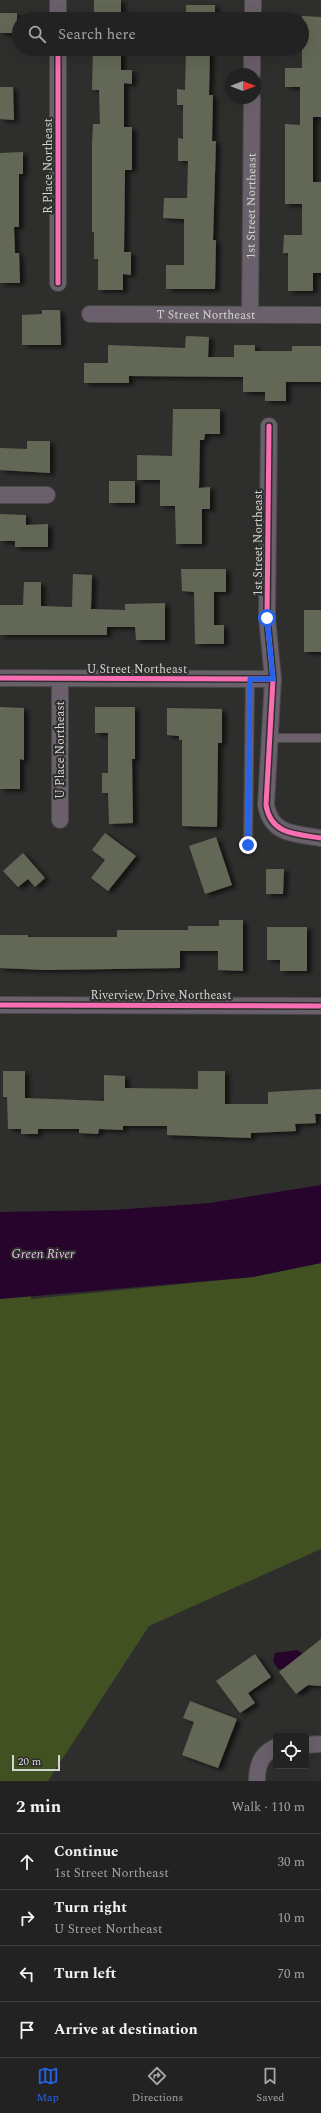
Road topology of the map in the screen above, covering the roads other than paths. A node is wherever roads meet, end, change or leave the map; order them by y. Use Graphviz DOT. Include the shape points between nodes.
graph roads {
  1 [pos="58,0"];
  2 [pos="253,0"];
  3 [pos="58,12"];
  4 [pos="253,12"];
  5 [pos="58,56"];
  6 [pos="252,56"];
  7 [pos="252,68"];
  8 [pos="252,104"];
  9 [pos="58,283"];
  10 [pos="90,314"];
  11 [pos="250,314"];
  12 [pos="321,315"];
  13 [pos="269,426"];
  14 [pos="0,495"];
  15 [pos="47,495"];
  16 [pos="0,678"];
  17 [pos="60,679"];
  18 [pos="250,679"];
  19 [pos="273,679"];
  20 [pos="269,738"];
  21 [pos="321,738"];
  22 [pos="60,820"];
  23 [pos="321,838"];
  24 [pos="248,845"];
  25 [pos="0,1005"];
  26 [pos="321,1006"];
  27 [pos="309,1744"];
  28 [pos="321,1744"];
  29 [pos="273,1749"];
  30 [pos="257,1779"];
  1 -- 3 [label="street"];
  2 -- 4 [label="street"];
  5 -- 9 [label="street, R Place Northeast"];
  6 -- 7 [label="street"];
  8 -- 11 [label="street, 1st Street Northeast"];
  10 -- 11 [label="street, T Street Northeast"];
  11 -- 12 [label="street, T Street Northeast"];
  13 -- 19 [label="street, 1st Street Northeast" via="267,618"];
  14 -- 15 [label="street"];
  16 -- 17 [label="street, U Street Northeast"];
  17 -- 18 [label="street, U Street Northeast"];
  17 -- 22 [label="street, U Place Northeast"];
  18 -- 19 [label="street, U Street Northeast"];
  18 -- 24 [label="lane"];
  19 -- 20 [label="street, 1st Street Northeast"];
  20 -- 21 [label="lane"];
  20 -- 23 [label="street, 1st Street Northeast" via="266,805 270,819 280,829"];
  25 -- 26 [label="street, Riverview Drive Northeast"];
  27 -- 28 [label="street"];
  29 -- 30 [label="street" via="262,1758"];
}
